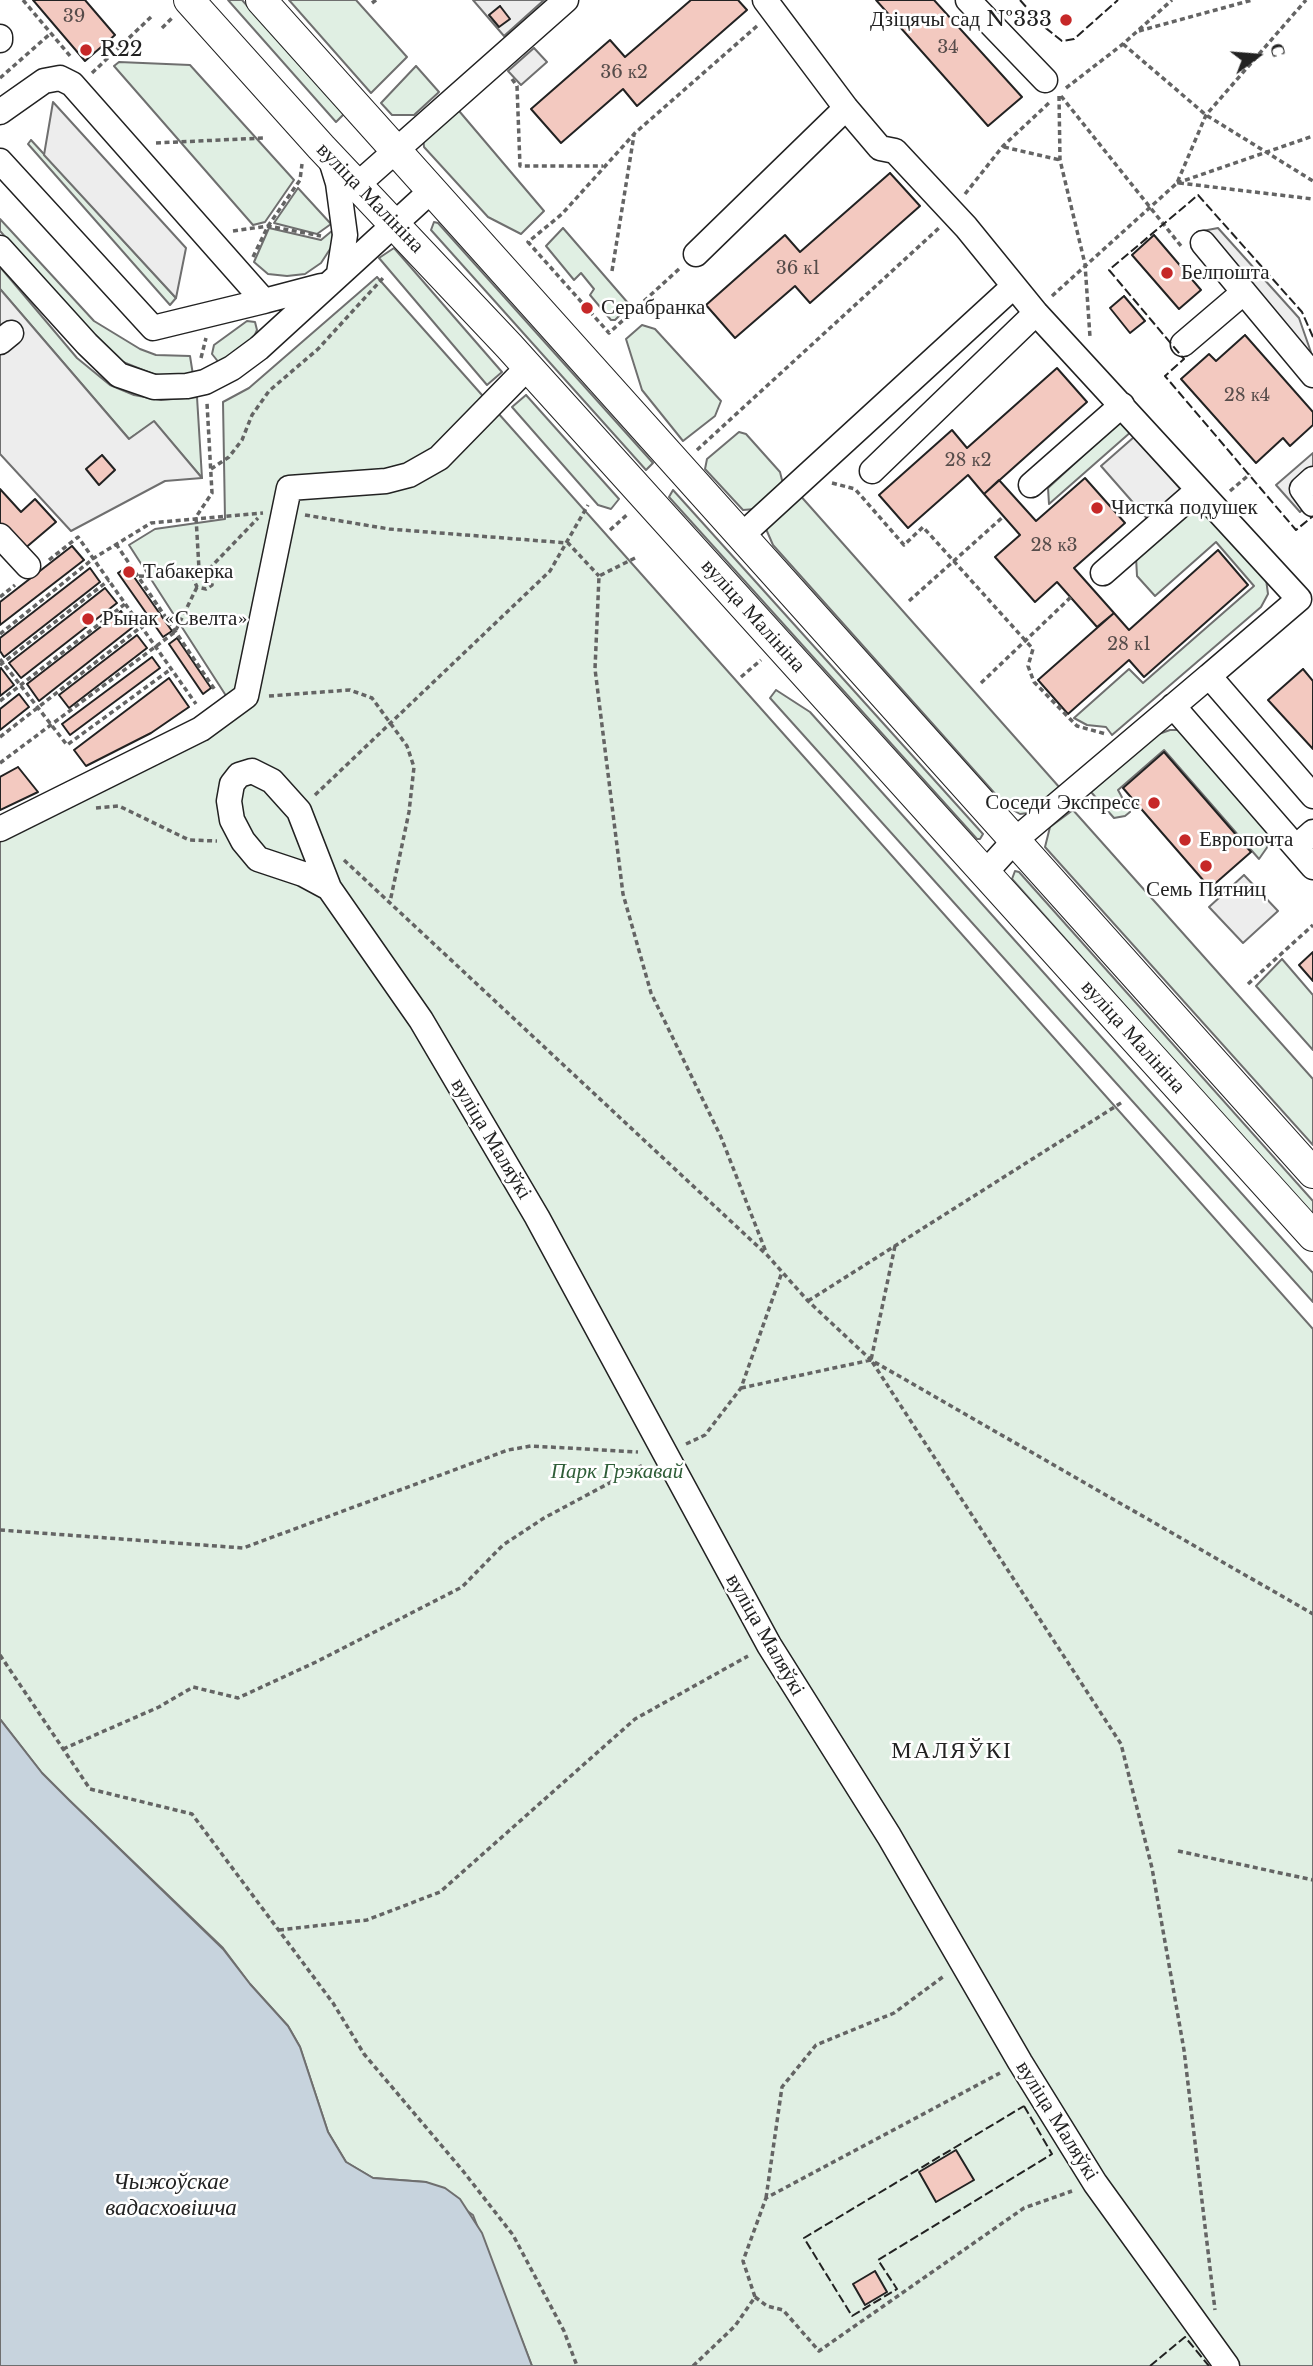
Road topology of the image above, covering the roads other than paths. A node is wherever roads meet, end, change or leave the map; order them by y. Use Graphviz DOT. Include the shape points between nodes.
graph roads {
  1 [pos="190,0"];
  2 [pos="261,0"];
  3 [pos="566,0"];
  4 [pos="968,0"];
  5 [pos="770,6"];
  6 [pos="1045,80"];
  7 [pos="846,108"];
  8 [pos="0,112"];
  9 [pos="397,149"];
  10 [pos="330,156"];
  11 [pos="0,161"];
  12 [pos="358,185"];
  13 [pos="433,189"];
  14 [pos="394,222"];
  15 [pos="0,248"];
  16 [pos="1195,249"];
  17 [pos="696,254"];
  18 [pos="332,279"];
  19 [pos="1014,286"];
  20 [pos="1244,292"];
  21 [pos="264,301"];
  22 [pos="1036,313"];
  23 [pos="1183,344"];
  24 [pos="528,367"];
  25 [pos="1313,375"];
  26 [pos="1122,405"];
  27 [pos="872,471"];
  28 [pos="1313,479"];
  29 [pos="1031,485"];
  30 [pos="1198,490"];
  31 [pos="1313,504"];
  32 [pos="0,536"];
  33 [pos="740,537"];
  34 [pos="28,566"];
  35 [pos="1103,573"];
  36 [pos="1306,593"];
  37 [pos="1209,676"];
  38 [pos="1172,706"];
  39 [pos="1313,796"];
  40 [pos="0,829"];
  41 [pos="1305,839"];
  42 [pos="1014,841"];
  43 [pos="1313,867"];
  44 [pos="985,873"];
  45 [pos="329,888"];
  46 [pos="1313,1173"];
  47 [pos="1313,1236"];
  48 [pos="1227,2366"];
  1 -- 10 [label="main road, вуліца Малініна"];
  2 -- 9 [label="main road, вуліца Малініна"];
  3 -- 9 [label="street"];
  4 -- 6 [label="street"];
  5 -- 7 [label="street"];
  7 -- 17 [label="street"];
  7 -- 19 [label="street" via="880,148 895,151"];
  8 -- 21 [label="street" via="44,80 60,78 72,84"];
  9 -- 12 [label="street"];
  9 -- 13 [label="main road, вуліца Малініна"];
  10 -- 12 [label="main road, вуліца Малініна"];
  10 -- 18 [label="street" via="345,235"];
  11 -- 21 [label="street" via="153,328"];
  12 -- 14 [label="main road, вуліца Малініна"];
  13 -- 14 [label="street"];
  13 -- 33 [label="main road, вуліца Малініна"];
  14 -- 18 [label="street"];
  14 -- 24 [label="main road, вуліца Малініна"];
  15 -- 18 [label="street" via="107,364 120,375 154,387 205,382 232,368"];
  16 -- 20 [label="street"];
  18 -- 21 [label="street"];
  19 -- 22 [label="street"];
  19 -- 33 [label="street"];
  20 -- 23 [label="street"];
  20 -- 25 [label="street"];
  22 -- 26 [label="street"];
  22 -- 27 [label="street"];
  24 -- 40 [label="street" via="439,458 409,475 289,488 273,512 237,703"];
  24 -- 44 [label="main road, вуліца Малініна"];
  26 -- 29 [label="street"];
  26 -- 30 [label="street"];
  28 -- 31 [label="street" via="1302,489"];
  30 -- 35 [label="street"];
  30 -- 36 [label="street"];
  32 -- 34 [label="street"];
  33 -- 42 [label="main road, вуліца Малініна"];
  36 -- 37 [label="street"];
  37 -- 38 [label="street"];
  37 -- 39 [label="street"];
  38 -- 41 [label="street"];
  38 -- 42 [label="street"];
  41 -- 43 [label="street"];
  42 -- 44 [label="street"];
  42 -- 46 [label="main road, вуліца Малініна"];
  44 -- 47 [label="main road, вуліца Малініна"];
  45 -- 45 [label="street, вуліца Маляўкі" via="258,859 243,841 229,801 239,775 252,771 272,781 299,811"];
  45 -- 48 [label="street, вуліца Маляўкі" via="421,1020 483,1124 769,1645 889,1836 1020,2062 1095,2183"];
}
